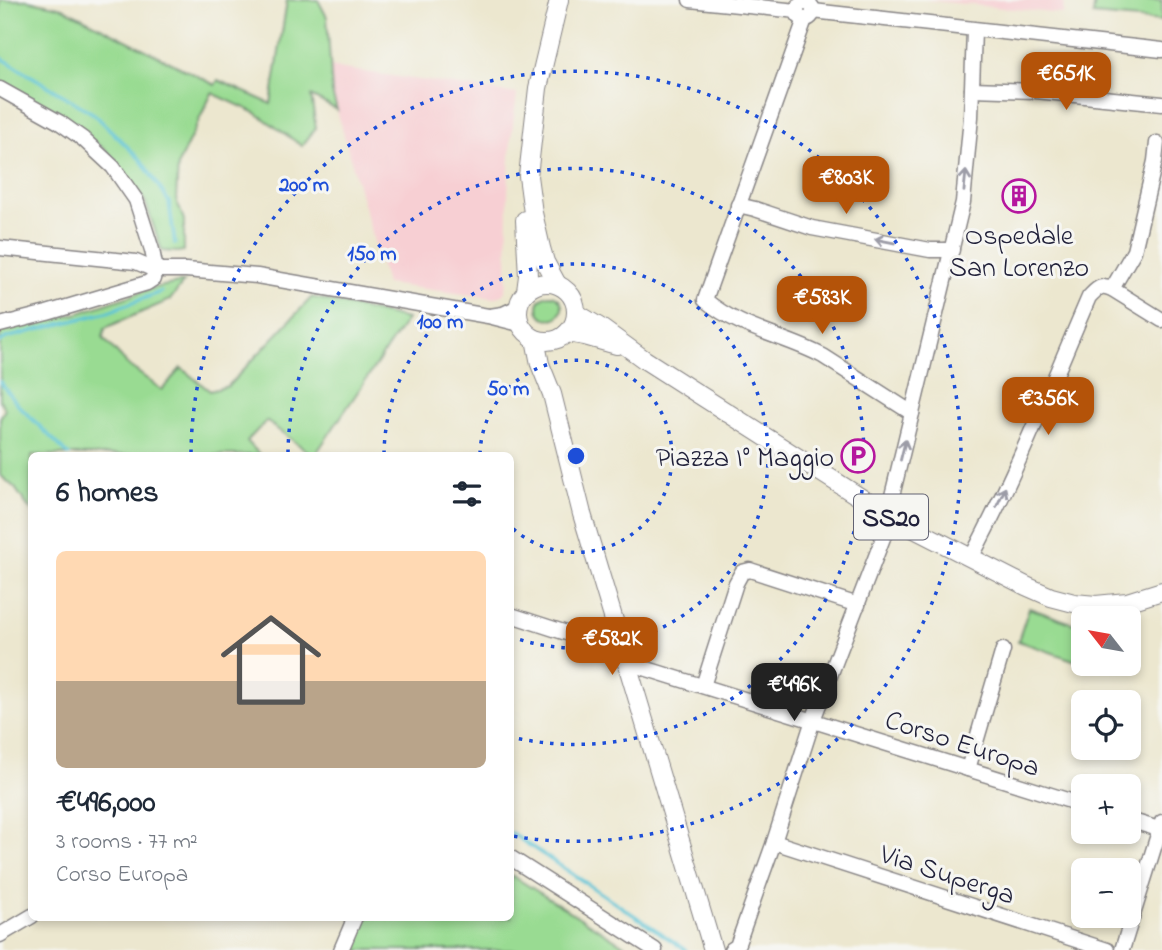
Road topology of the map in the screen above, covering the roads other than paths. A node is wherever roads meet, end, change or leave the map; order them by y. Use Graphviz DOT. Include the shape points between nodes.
graph roads {
  1 [pos="559,0"];
  2 [pos="691,0"];
  3 [pos="806,9"];
  4 [pos="974,30"];
  5 [pos="1162,50"];
  6 [pos="0,89"];
  7 [pos="972,89"];
  8 [pos="1162,104"];
  9 [pos="1157,143"];
  10 [pos="529,186"];
  11 [pos="738,205"];
  12 [pos="0,248"];
  13 [pos="952,250"];
  14 [pos="155,270"];
  15 [pos="557,284"];
  16 [pos="1112,289"];
  17 [pos="521,307"];
  18 [pos="576,313"];
  19 [pos="1162,320"];
  20 [pos="0,325"];
  21 [pos="561,337"];
  22 [pos="535,339"];
  23 [pos="645,360"];
  24 [pos="552,394"];
  25 [pos="912,413"];
  26 [pos="891,517"];
  27 [pos="971,558"];
  28 [pos="1162,590"];
  29 [pos="858,605"];
  30 [pos="514,616"];
  31 [pos="1003,650"];
  32 [pos="626,658"];
  33 [pos="703,686"];
  34 [pos="813,720"];
  35 [pos="968,769"];
  36 [pos="1071,801"];
  37 [pos="1141,823"];
  38 [pos="1161,827"];
  39 [pos="774,842"];
  40 [pos="514,860"];
  41 [pos="28,918"];
  42 [pos="353,921"];
  43 [pos="0,935"];
  44 [pos="341,950"];
  45 [pos="655,950"];
  46 [pos="713,950"];
  47 [pos="732,950"];
  48 [pos="1107,950"];
  49 [pos="1122,950"];
  1 -- 10 [label="main road" via="538,88"];
  2 -- 3 [label="street"];
  3 -- 4 [label="street"];
  3 -- 11 [label="street"];
  4 -- 5 [label="street"];
  4 -- 7 [label="street"];
  6 -- 14 [label="street" via="59,121 113,167 136,200"];
  7 -- 8 [label="street"];
  13 -- 7 [label="street, one-way" via="963,202"];
  9 -- 16 [label="street" via="1134,251"];
  10 -- 15 [label="main road" via="545,262"];
  10 -- 17 [label="main road" via="525,212 528,276"];
  13 -- 11 [label="street, one-way" via="812,228"];
  11 -- 25 [label="street" via="705,300 755,330 823,356"];
  12 -- 14 [label="street" via="136,262"];
  13 -- 25 [label="street"];
  14 -- 17 [label="street" via="257,276 488,317"];
  14 -- 20 [label="street" via="153,279 136,287"];
  15 -- 17 [label="main road" via="541,283"];
  15 -- 18 [label="main road" via="571,295"];
  16 -- 19 [label="street"];
  27 -- 16 [label="street, one-way" via="1089,297 1098,288"];
  17 -- 22 [label="main road" via="529,335"];
  18 -- 21 [label="main road"];
  18 -- 23 [label="main road"];
  21 -- 22 [label="main road"];
  21 -- 23 [label="main road" via="585,336 617,345"];
  21 -- 24 [label="main road" via="550,365"];
  22 -- 24 [label="main road"];
  23 -- 26 [label="main road, SS20"];
  24 -- 32 [label="main road" via="582,514"];
  26 -- 25 [label="street, one-way"];
  26 -- 27 [label="main road, SS20"];
  26 -- 29 [label="street"];
  27 -- 28 [label="main road, SS20" via="1051,597 1074,603 1127,602"];
  29 -- 33 [label="street" via="750,570 742,572"];
  29 -- 34 [label="street"];
  30 -- 32 [label="street, Corso Europa"];
  31 -- 35 [label="street"];
  32 -- 33 [label="street, Corso Europa"];
  32 -- 46 [label="main road"];
  33 -- 34 [label="street, Corso Europa"];
  34 -- 35 [label="street, Corso Europa"];
  34 -- 39 [label="street"];
  35 -- 36 [label="street, Corso Europa"];
  37 -- 38 [label="street"];
  38 -- 49 [label="street"];
  39 -- 47 [label="street"];
  39 -- 48 [label="street, Via Superga"];
  40 -- 45 [label="street"];
  41 -- 43 [label="street"];
  42 -- 44 [label="street"];
}
